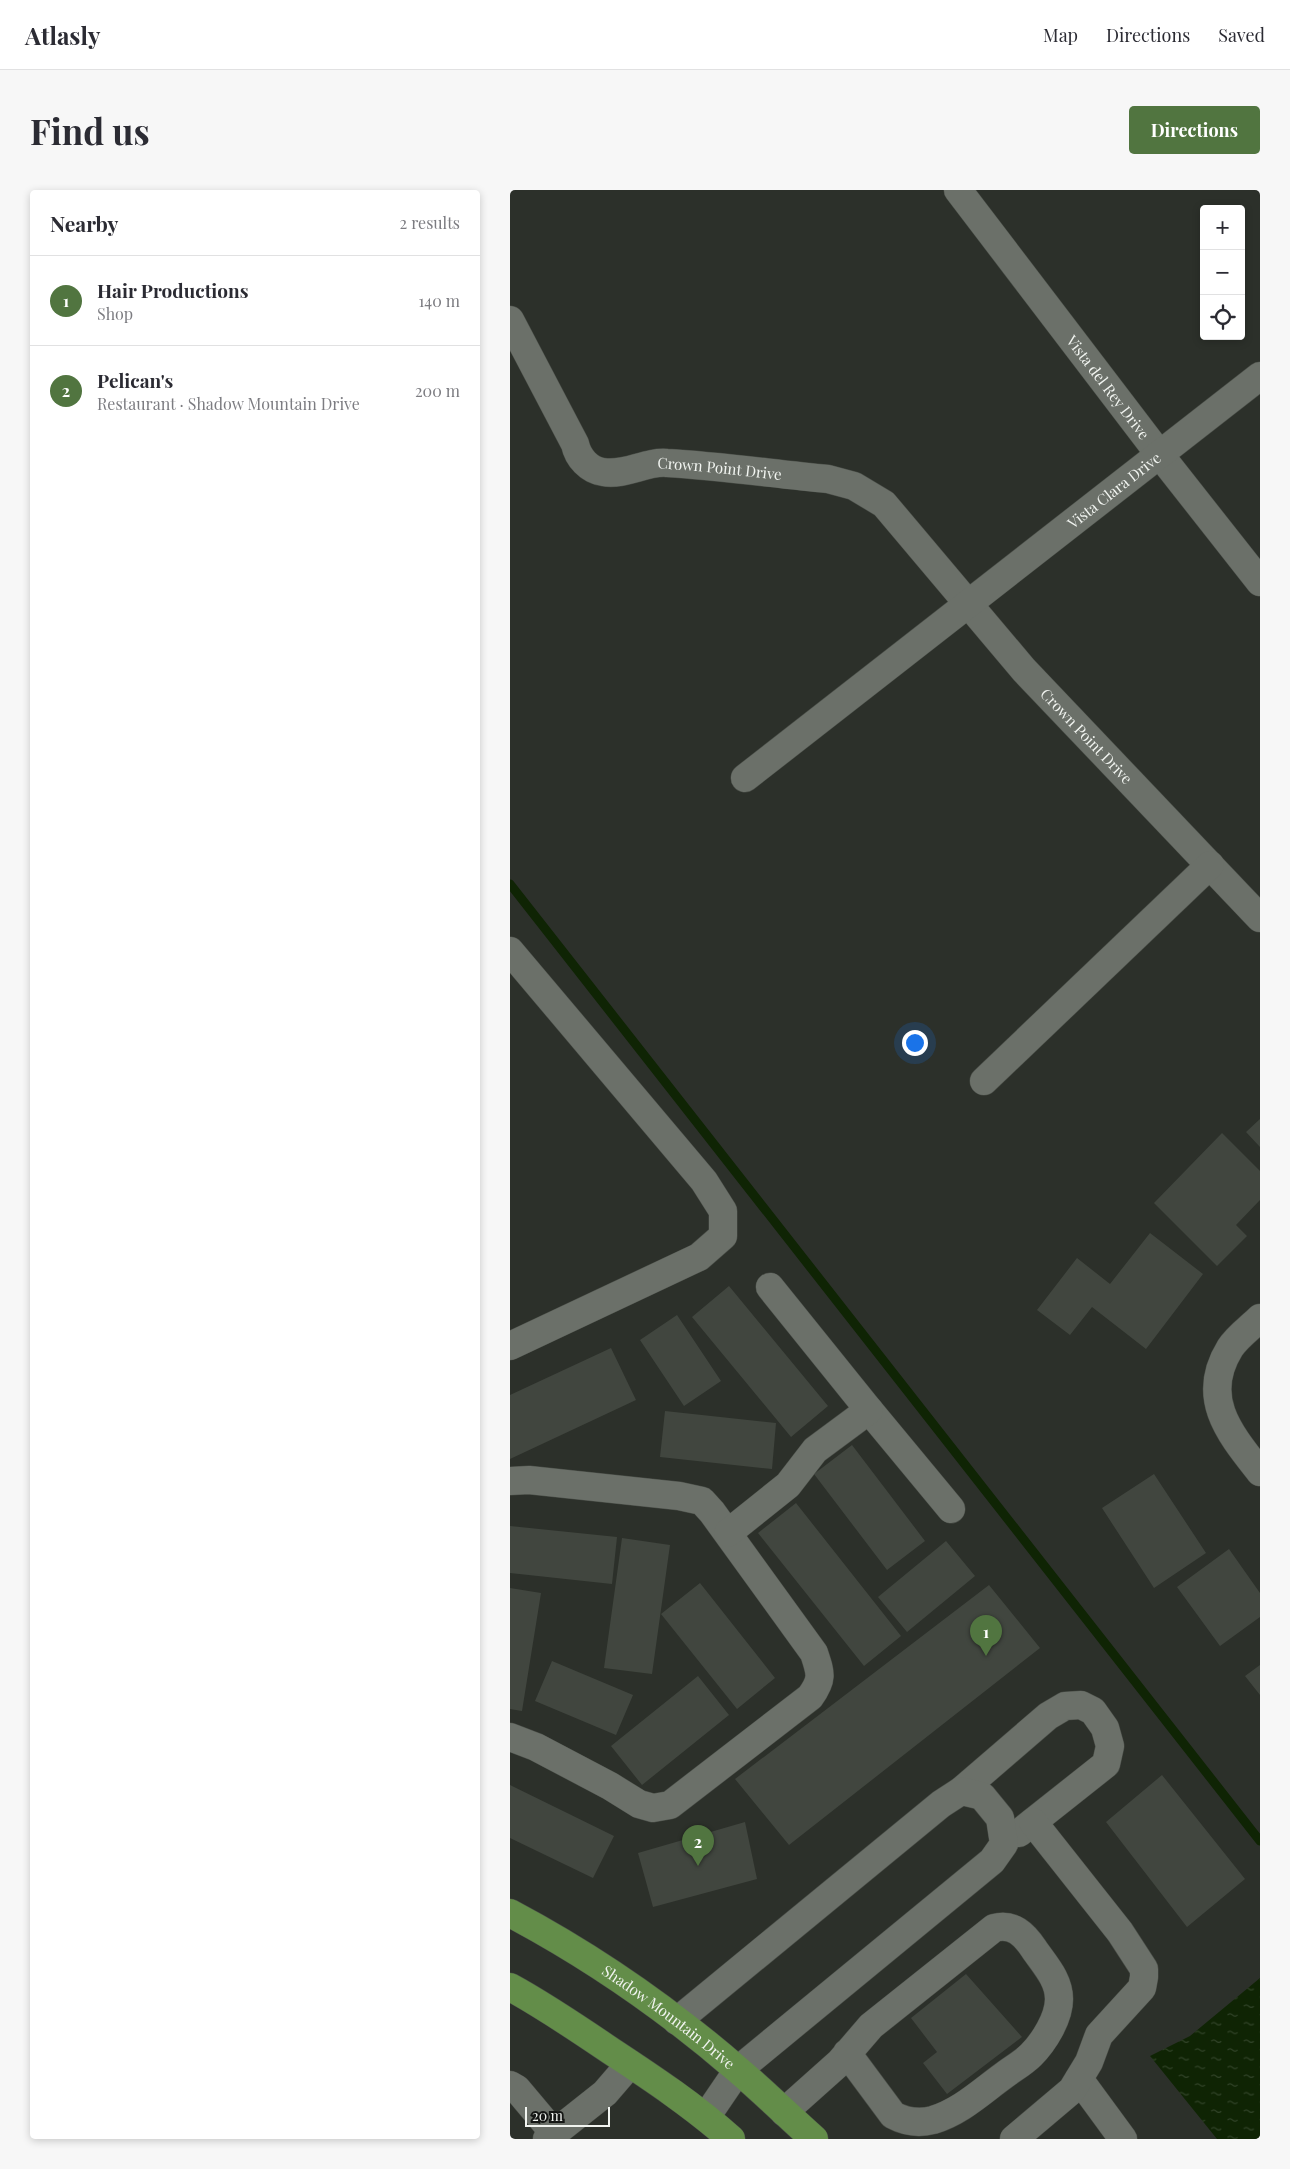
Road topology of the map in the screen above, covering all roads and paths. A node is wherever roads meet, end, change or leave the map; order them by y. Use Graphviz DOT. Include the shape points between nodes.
graph roads {
  1 [pos="958,190"];
  2 [pos="510,320"];
  3 [pos="1260,376"];
  4 [pos="1160,455"];
  5 [pos="1260,582"];
  6 [pos="967,604"];
  7 [pos="745,778"];
  8 [pos="1210,865"];
  9 [pos="1260,918"];
  10 [pos="510,951"];
  11 [pos="984,1081"];
  12 [pos="770,1287"];
  13 [pos="1260,1318"];
  14 [pos="510,1346"];
  15 [pos="869,1410"];
  16 [pos="1260,1472"];
  17 [pos="510,1481"];
  18 [pos="951,1509"];
  19 [pos="728,1534"];
  20 [pos="510,1737"];
  21 [pos="961,1791"];
  22 [pos="1033,1822"];
  23 [pos="1004,1844"];
  24 [pos="510,1914"];
  25 [pos="510,1987"];
  26 [pos="676,2021"];
  27 [pos="847,2053"];
  28 [pos="630,2064"];
  29 [pos="738,2070"];
  30 [pos="1079,2079"];
  31 [pos="510,2085"];
  32 [pos="784,2112"];
  33 [pos="706,2117"];
  34 [pos="551,2136"];
  35 [pos="730,2139"];
  36 [pos="814,2139"];
  37 [pos="1014,2139"];
  38 [pos="1123,2139"];
  1 -- 4 [label="street, Vista del Rey Drive"];
  2 -- 6 [label="street, Crown Point Drive" via="577,453 588,466 616,473 664,462 828,479 854,486 884,504"];
  3 -- 4 [label="street, Vista Clara Drive"];
  4 -- 5 [label="street, Vista del Rey Drive"];
  4 -- 6 [label="street, Vista Clara Drive"];
  6 -- 7 [label="street"];
  6 -- 8 [label="street, Crown Point Drive" via="1024,670"];
  8 -- 9 [label="street, Crown Point Drive"];
  8 -- 11 [label="street"];
  10 -- 14 [label="street" via="704,1181 723,1211 723,1236 699,1257"];
  12 -- 15 [label="street"];
  13 -- 16 [label="street" via="1231,1346 1218,1382 1220,1414 1231,1435"];
  15 -- 18 [label="street"];
  15 -- 19 [label="street" via="815,1450 788,1485"];
  17 -- 19 [label="street" via="529,1480 678,1496 702,1502"];
  19 -- 20 [label="street" via="814,1653 820,1683 810,1697 670,1805 653,1808 638,1804 536,1747"];
  21 -- 22 [label="street" via="1048,1716 1065,1706 1081,1705 1094,1711 1105,1728 1110,1746 1106,1764"];
  21 -- 23 [label="street" via="982,1796 1000,1818"];
  21 -- 26 [label="street"];
  22 -- 23 [label="street"];
  22 -- 30 [label="street" via="1120,1932 1144,1969 1142,1988 1104,2027"];
  23 -- 29 [label="street" via="992,1861"];
  24 -- 26 [label="main road, Shadow Mountain Drive" via="599,1966"];
  25 -- 28 [label="main road"];
  26 -- 29 [label="main road, Shadow Mountain Drive"];
  27 -- 27 [label="street" via="871,2026 994,1928 1004,1925 1018,1930 1056,1981 1057,2015 1031,2055 952,2113 917,2122 904,2121 893,2115"];
  27 -- 32 [label="street"];
  28 -- 33 [label="main road"];
  28 -- 34 [label="street" via="605,2092"];
  29 -- 32 [label="main road, Shadow Mountain Drive"];
  29 -- 33 [label="street"];
  30 -- 37 [label="street" via="1072,2090"];
  30 -- 38 [label="street"];
  31 -- 34 [label="street" via="517,2089"];
  32 -- 36 [label="main road, Shadow Mountain Drive"];
  33 -- 35 [label="main road"];
}
